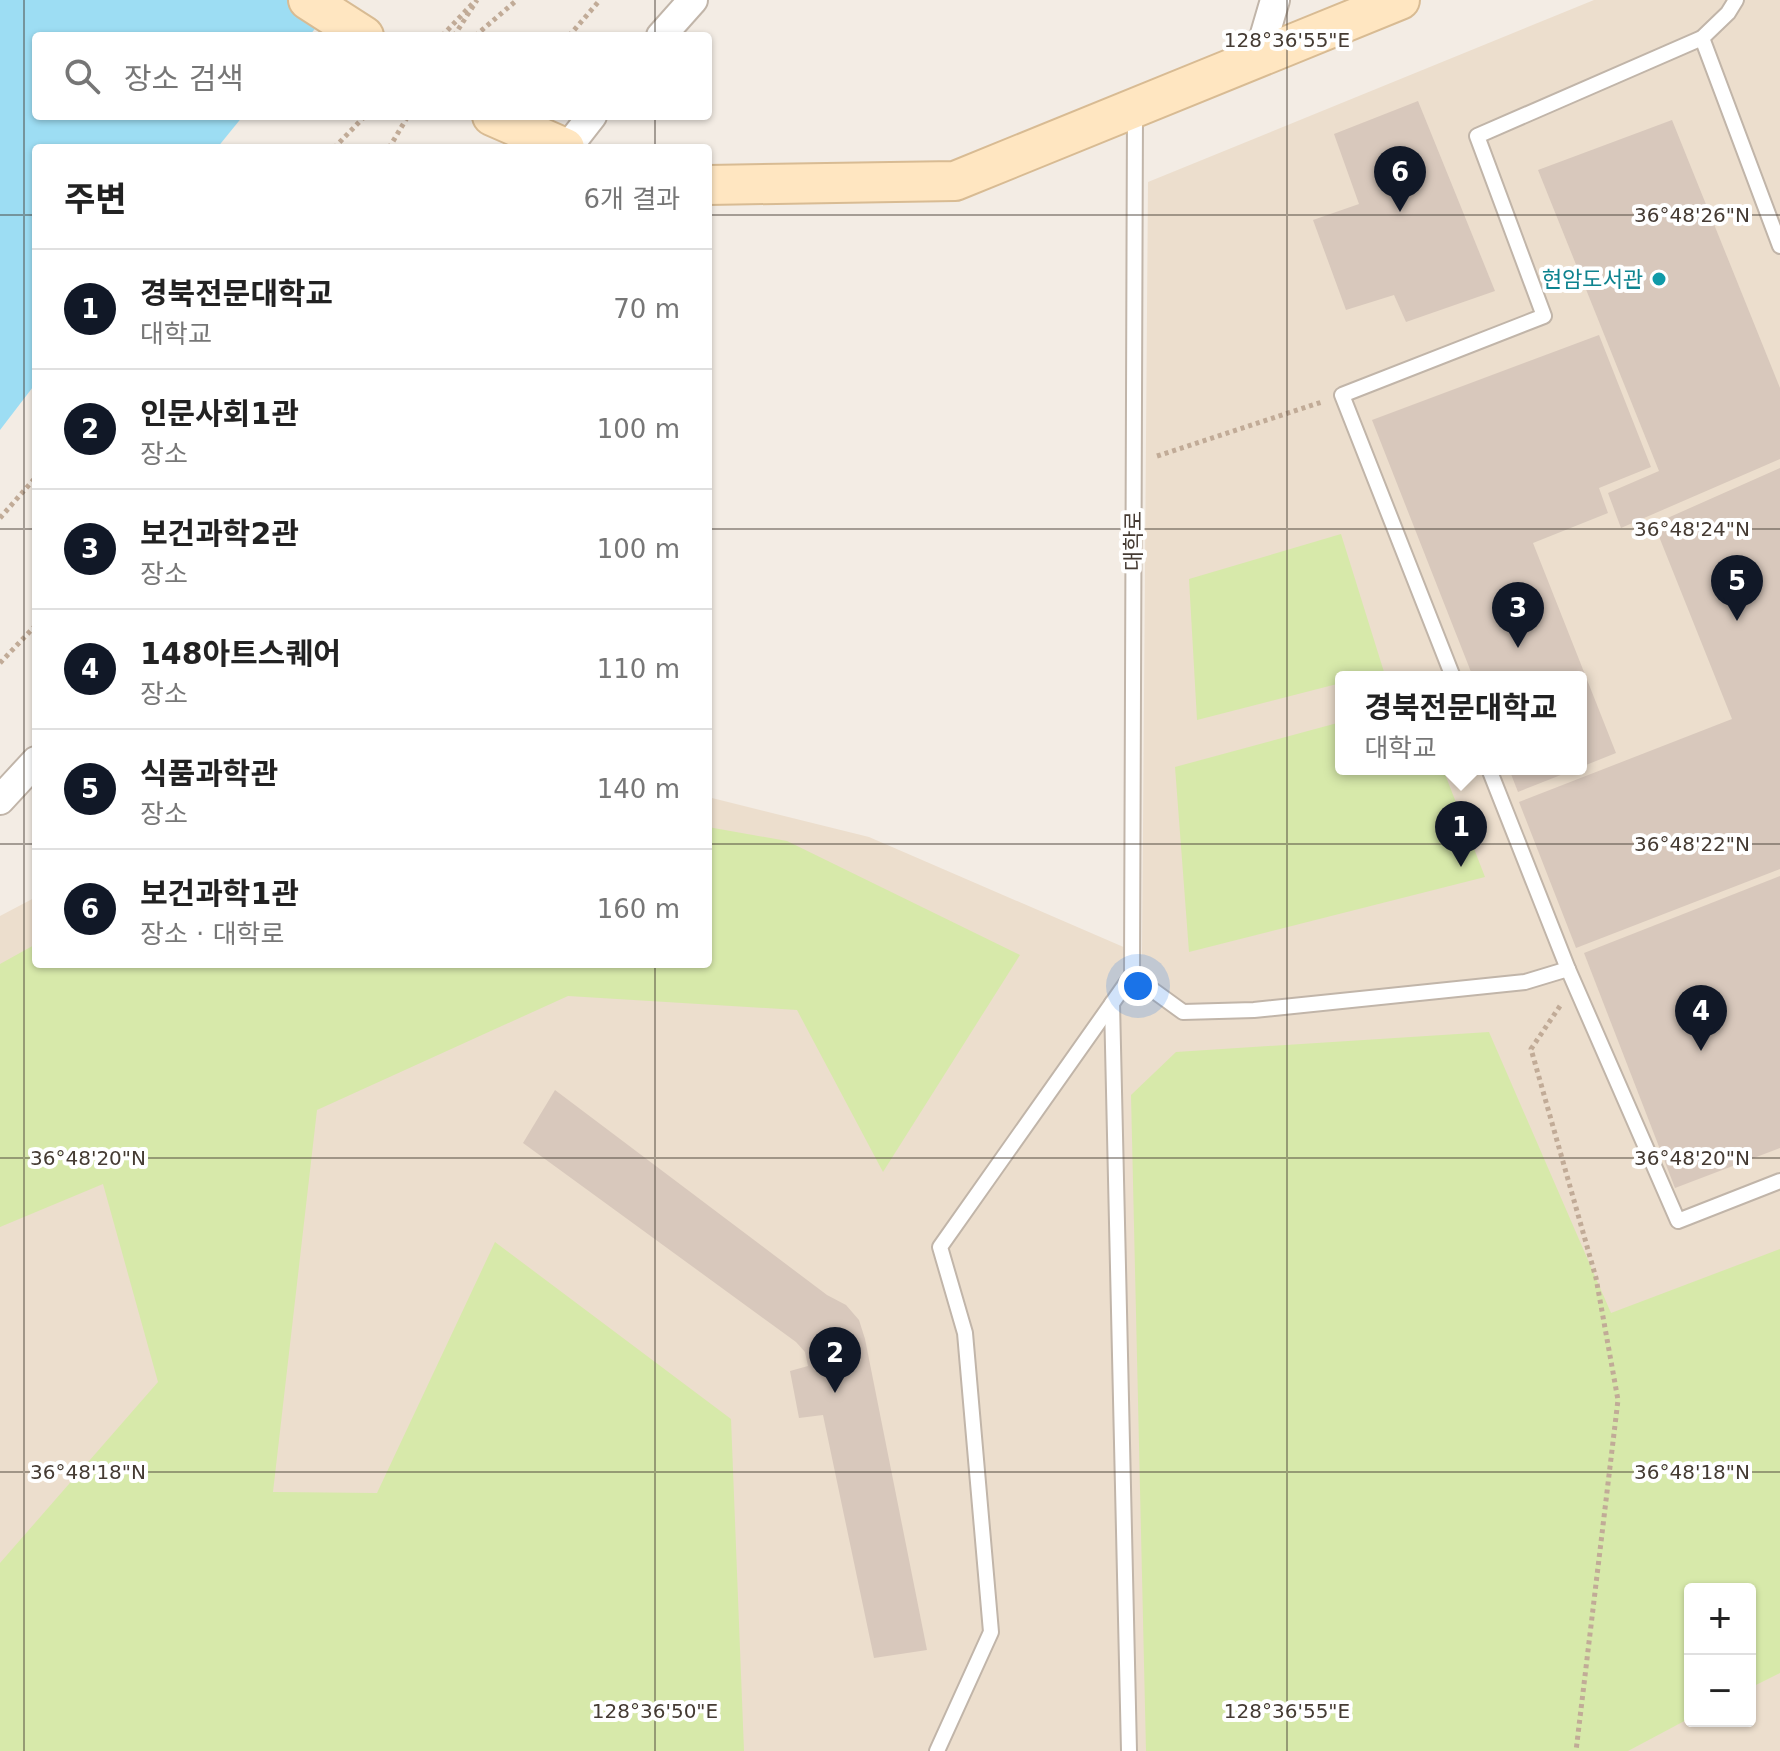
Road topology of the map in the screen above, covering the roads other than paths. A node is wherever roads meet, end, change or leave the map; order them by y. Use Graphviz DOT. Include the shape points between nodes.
graph roads {
  1 [pos="308,0"];
  2 [pos="693,0"];
  3 [pos="1275,0"];
  4 [pos="1400,0"];
  5 [pos="1736,0"];
  6 [pos="358,32"];
  7 [pos="665,32"];
  8 [pos="1702,38"];
  9 [pos="1258,58"];
  10 [pos="1135,108"];
  11 [pos="501,120"];
  12 [pos="589,120"];
  13 [pos="556,144"];
  14 [pos="569,144"];
  15 [pos="712,185"];
  16 [pos="1780,246"];
  17 [pos="1451,671"];
  18 [pos="32,765"];
  19 [pos="1491,775"];
  20 [pos="0,800"];
  21 [pos="1568,969"];
  22 [pos="1132,975"];
  23 [pos="1112,1003"];
  24 [pos="1780,1181"];
  25 [pos="937,1751"];
  26 [pos="1129,1751"];
  1 -- 6 [label="main road"];
  2 -- 7 [label="street"];
  3 -- 9 [label="street"];
  4 -- 9 [label="main road"];
  5 -- 8 [label="lane"];
  8 -- 16 [label="lane"];
  8 -- 17 [label="lane" via="1477,136 1544,316 1342,395"];
  9 -- 10 [label="main road"];
  10 -- 15 [label="main road" via="955,181"];
  10 -- 22 [label="lane, 대학로"];
  11 -- 13 [label="main road"];
  12 -- 14 [label="street"];
  18 -- 20 [label="street"];
  19 -- 21 [label="lane"];
  21 -- 22 [label="lane" via="1525,982 1254,1010 1183,1012"];
  21 -- 24 [label="lane" via="1678,1221"];
  22 -- 23 [label="lane"];
  23 -- 25 [label="lane" via="940,1247 965,1333 991,1632"];
  23 -- 26 [label="lane"];
}
